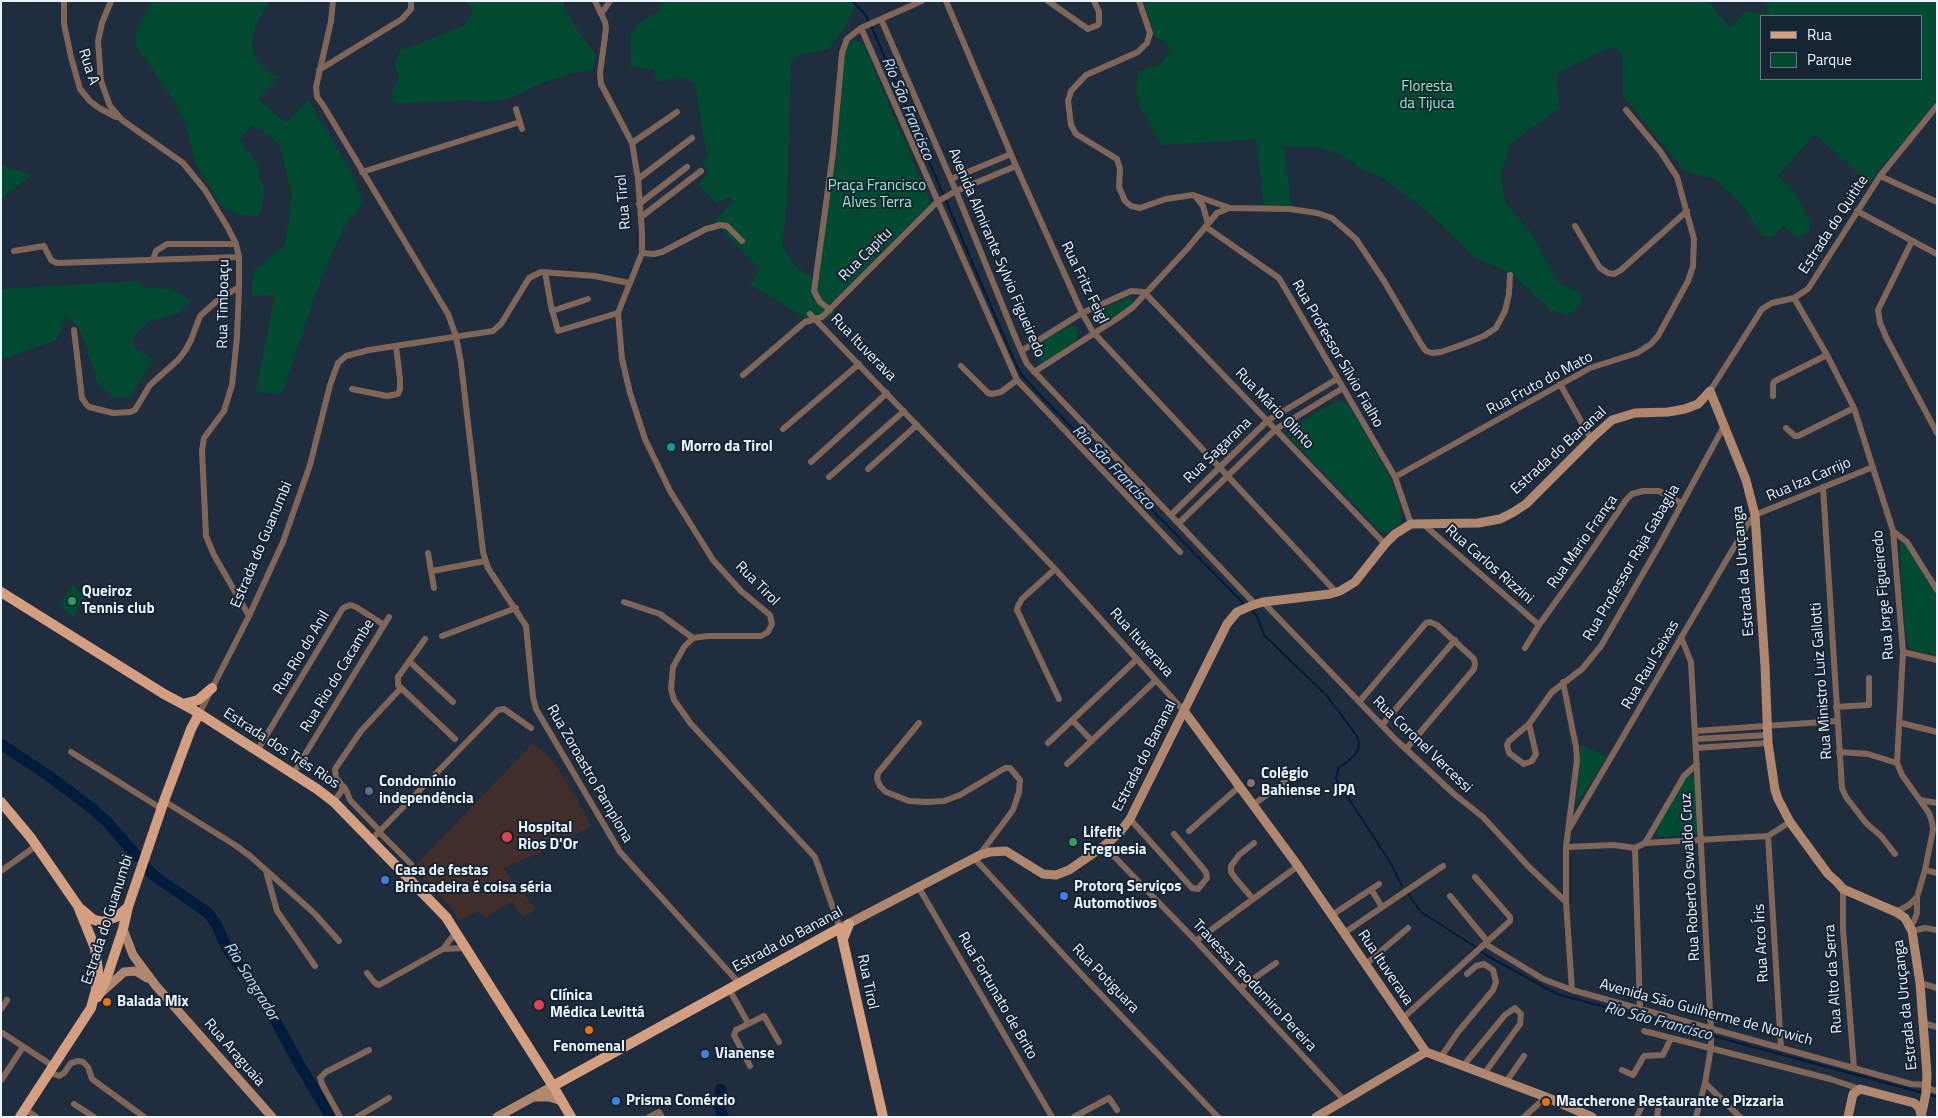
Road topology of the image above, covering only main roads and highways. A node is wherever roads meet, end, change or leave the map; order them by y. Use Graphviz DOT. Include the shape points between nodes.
graph roads {
  1 [pos="1,592"];
  2 [pos="212,688"];
  3 [pos="181,703"];
  4 [pos="200,714"];
  5 [pos="191,729"];
  6 [pos="224,730"];
  7 [pos="1,802"];
  8 [pos="78,906"];
  9 [pos="128,907"];
  10 [pos="844,926"];
  11 [pos="816,941"];
  12 [pos="845,952"];
  13 [pos="90,1008"];
  14 [pos="553,1086"];
  15 [pos="23,1113"];
  16 [pos="571,1117"];
  17 [pos="883,1117"];
  1 -- 3 [label="main road, Estrada dos Três Rios"];
  2 -- 3 [label="main road" via="198,700"];
  3 -- 4 [label="main road, Estrada dos Três Rios"];
  3 -- 5 [label="main road"];
  4 -- 5 [label="main road, Estrada do Guanumbi"];
  4 -- 6 [label="main road, Estrada dos Três Rios"];
  5 -- 6 [label="main road" via="204,725"];
  5 -- 9 [label="main road, Estrada do Guanumbi"];
  6 -- 14 [label="main road, Estrada dos Três Rios" via="334,802 446,917"];
  7 -- 8 [label="main road"];
  8 -- 9 [label="main road" via="90,917 103,922 112,920"];
  8 -- 13 [label="main road" via="97,958 98,982"];
  9 -- 13 [label="main road, Estrada do Guanumbi" via="102,992"];
  10 -- 11 [label="main road, Estrada do Bananal"];
  10 -- 12 [label="main road, Rua Tirol" via="842,940"];
  11 -- 12 [label="main road" via="833,941"];
  11 -- 14 [label="main road, Estrada do Bananal"];
  12 -- 17 [label="main road, Rua Tirol"];
  13 -- 15 [label="main road"];
  14 -- 16 [label="main road, Estrada dos Três Rios"];
}
